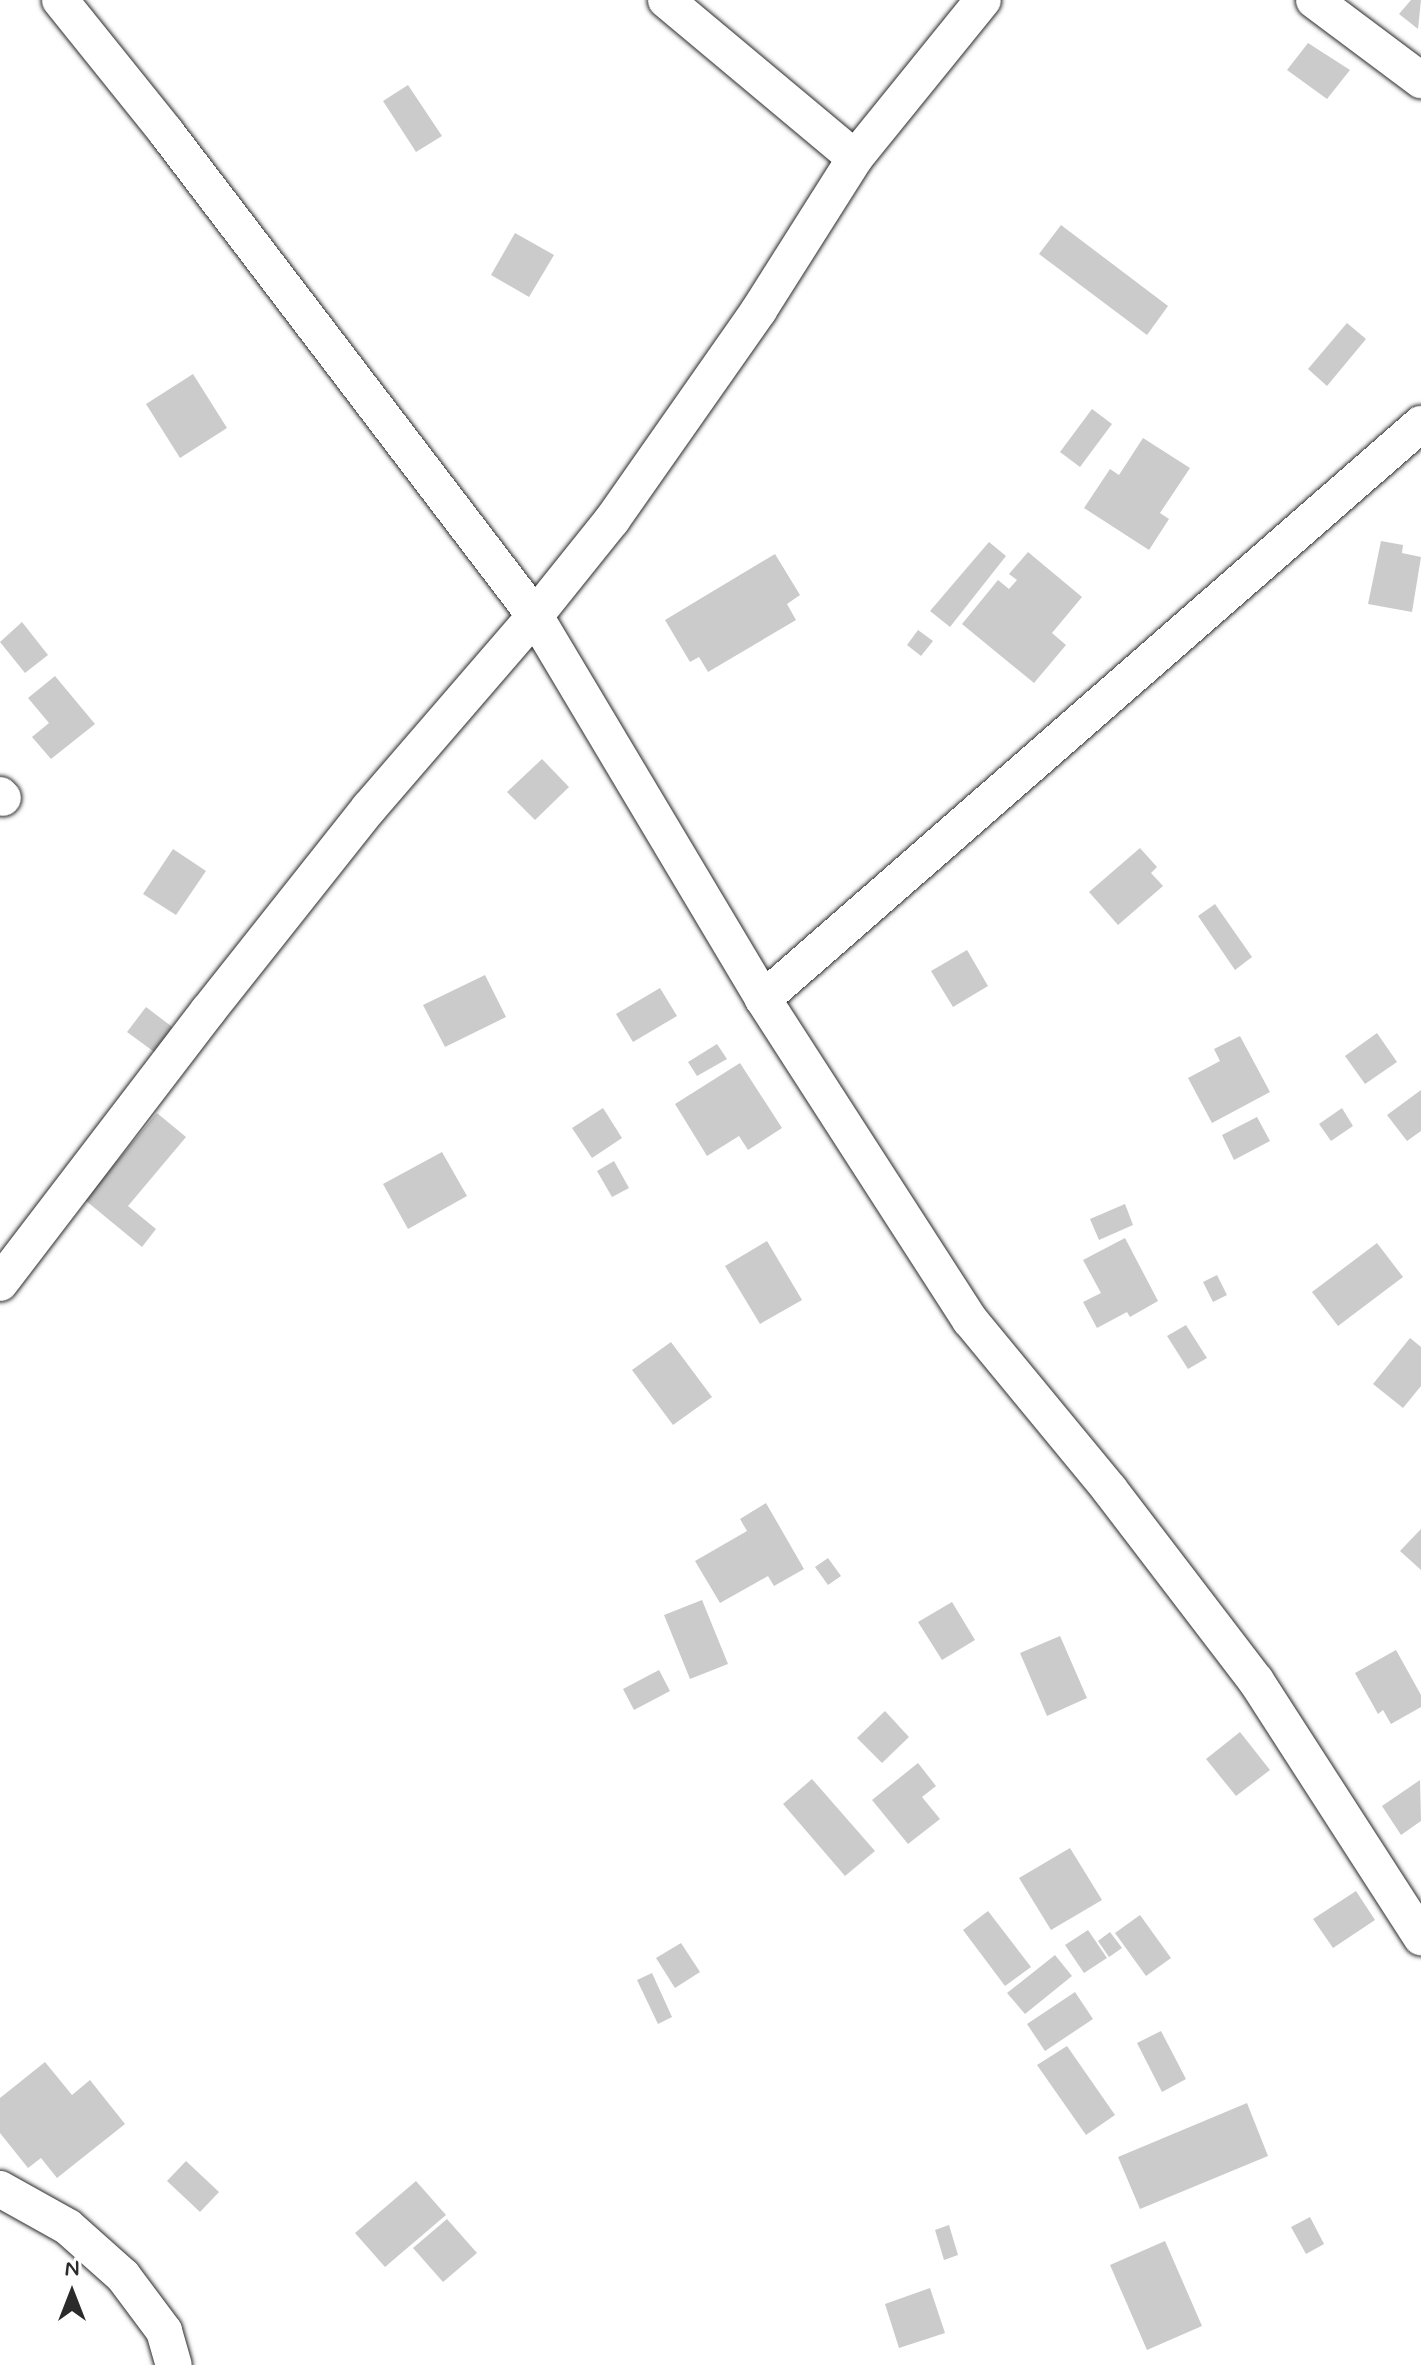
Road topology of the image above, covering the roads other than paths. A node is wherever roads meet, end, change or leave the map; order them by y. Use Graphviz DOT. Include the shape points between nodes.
graph roads {
  1 [pos="60,0"];
  2 [pos="666,0"];
  3 [pos="983,0"];
  4 [pos="1314,0"];
  5 [pos="1421,80"];
  6 [pos="855,158"];
  7 [pos="1421,424"];
  8 [pos="535,616"];
  9 [pos="763,999"];
  10 [pos="0,1283"];
  11 [pos="1421,1937"];
  12 [pos="0,2189"];
  13 [pos="174,2365"];
  1 -- 8 [label="street"];
  2 -- 6 [label="street"];
  3 -- 6 [label="street"];
  4 -- 5 [label="street"];
  6 -- 8 [label="street" via="759,310 638,483"];
  7 -- 9 [label="street"];
  8 -- 9 [label="street"];
  8 -- 10 [label="street" via="369,808"];
  9 -- 11 [label="street" via="970,1320 1110,1490 1256,1681"];
  12 -- 13 [label="street" via="68,2227 123,2276 164,2331"];
}
